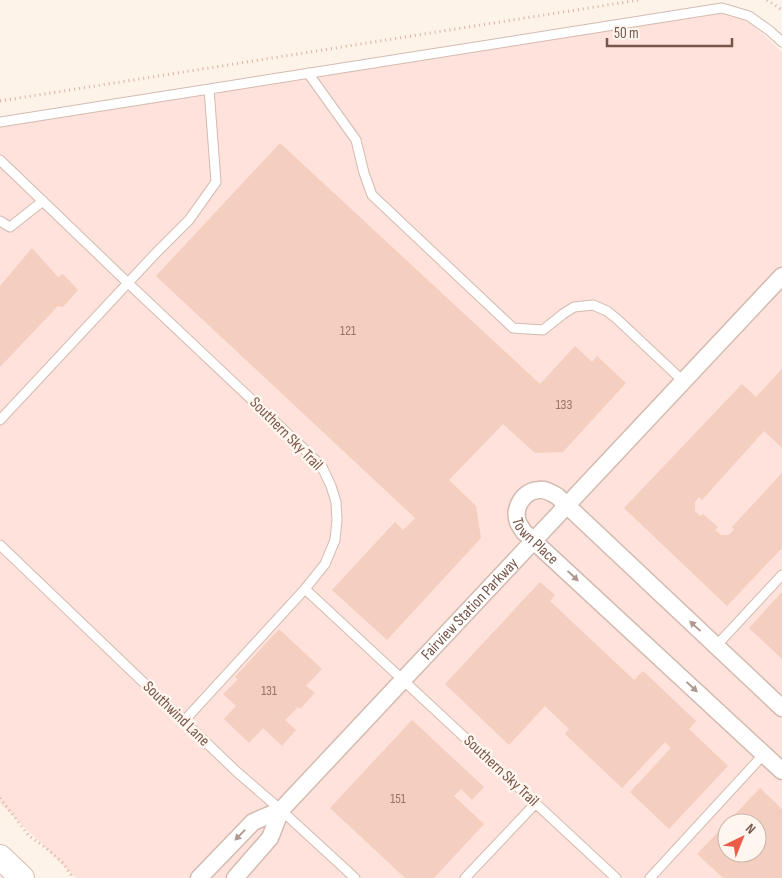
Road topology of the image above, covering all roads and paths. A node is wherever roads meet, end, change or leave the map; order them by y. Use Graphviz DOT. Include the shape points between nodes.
graph roads {
  1 [pos="640,0"];
  2 [pos="767,0"];
  3 [pos="782,10"];
  4 [pos="782,42"];
  5 [pos="308,73"];
  6 [pos="208,89"];
  7 [pos="0,101"];
  8 [pos="0,122"];
  9 [pos="0,160"];
  10 [pos="43,201"];
  11 [pos="0,221"];
  12 [pos="782,276"];
  13 [pos="128,283"];
  14 [pos="683,381"];
  15 [pos="0,420"];
  16 [pos="567,505"];
  17 [pos="534,540"];
  18 [pos="0,545"];
  19 [pos="782,575"];
  20 [pos="305,589"];
  21 [pos="716,646"];
  22 [pos="403,680"];
  23 [pos="782,708"];
  24 [pos="184,721"];
  25 [pos="764,754"];
  26 [pos="782,771"];
  27 [pos="0,798"];
  28 [pos="536,803"];
  29 [pos="281,810"];
  30 [pos="0,857"];
  31 [pos="22,878"];
  32 [pos="73,878"];
  33 [pos="199,878"];
  34 [pos="235,878"];
  35 [pos="356,878"];
  36 [pos="465,878"];
  37 [pos="616,878"];
  38 [pos="650,878"];
  1 -- 7 [label="path"];
  2 -- 3 [label="path"];
  4 -- 5 [label="lane" via="749,16 722,8"];
  5 -- 6 [label="lane"];
  5 -- 14 [label="lane" via="356,140 372,195 513,328 543,330 574,307 593,305 617,319"];
  6 -- 8 [label="lane"];
  6 -- 13 [label="lane" via="216,182 189,220"];
  9 -- 10 [label="lane, Southern Sky Trail"];
  10 -- 11 [label="lane" via="10,227"];
  10 -- 13 [label="lane, Southern Sky Trail"];
  12 -- 14 [label="street, Fairview Station Parkway"];
  13 -- 15 [label="lane"];
  13 -- 20 [label="lane, Southern Sky Trail" via="322,467 336,502 337,520 325,564"];
  14 -- 16 [label="street, Fairview Station Parkway"];
  16 -- 17 [label="street, Fairview Station Parkway"];
  16 -- 17 [label="street, Town Place" via="548,491 537,490 527,494 516,512 518,523"];
  21 -- 16 [label="street, Town Place, one-way"];
  17 -- 22 [label="street, Fairview Station Parkway"];
  17 -- 25 [label="street, Town Place, one-way"];
  18 -- 24 [label="lane, Southwind Lane"];
  19 -- 21 [label="lane"];
  20 -- 22 [label="lane, Southern Sky Trail"];
  20 -- 24 [label="lane"];
  21 -- 23 [label="street, Town Place"];
  22 -- 28 [label="lane, Southern Sky Trail"];
  22 -- 29 [label="street, Fairview Station Parkway"];
  24 -- 29 [label="lane, Southwind Lane"];
  25 -- 26 [label="street, Town Place"];
  25 -- 38 [label="lane"];
  27 -- 32 [label="path" via="29,836 63,863"];
  28 -- 36 [label="lane"];
  28 -- 37 [label="lane, Southern Sky Trail"];
  29 -- 33 [label="street, Fairview Station Parkway, one-way" via="253,822"];
  29 -- 34 [label="street, Fairview Station Parkway" via="270,838"];
  29 -- 35 [label="lane, Southwind Lane"];
  30 -- 31 [label="main road"];
}
